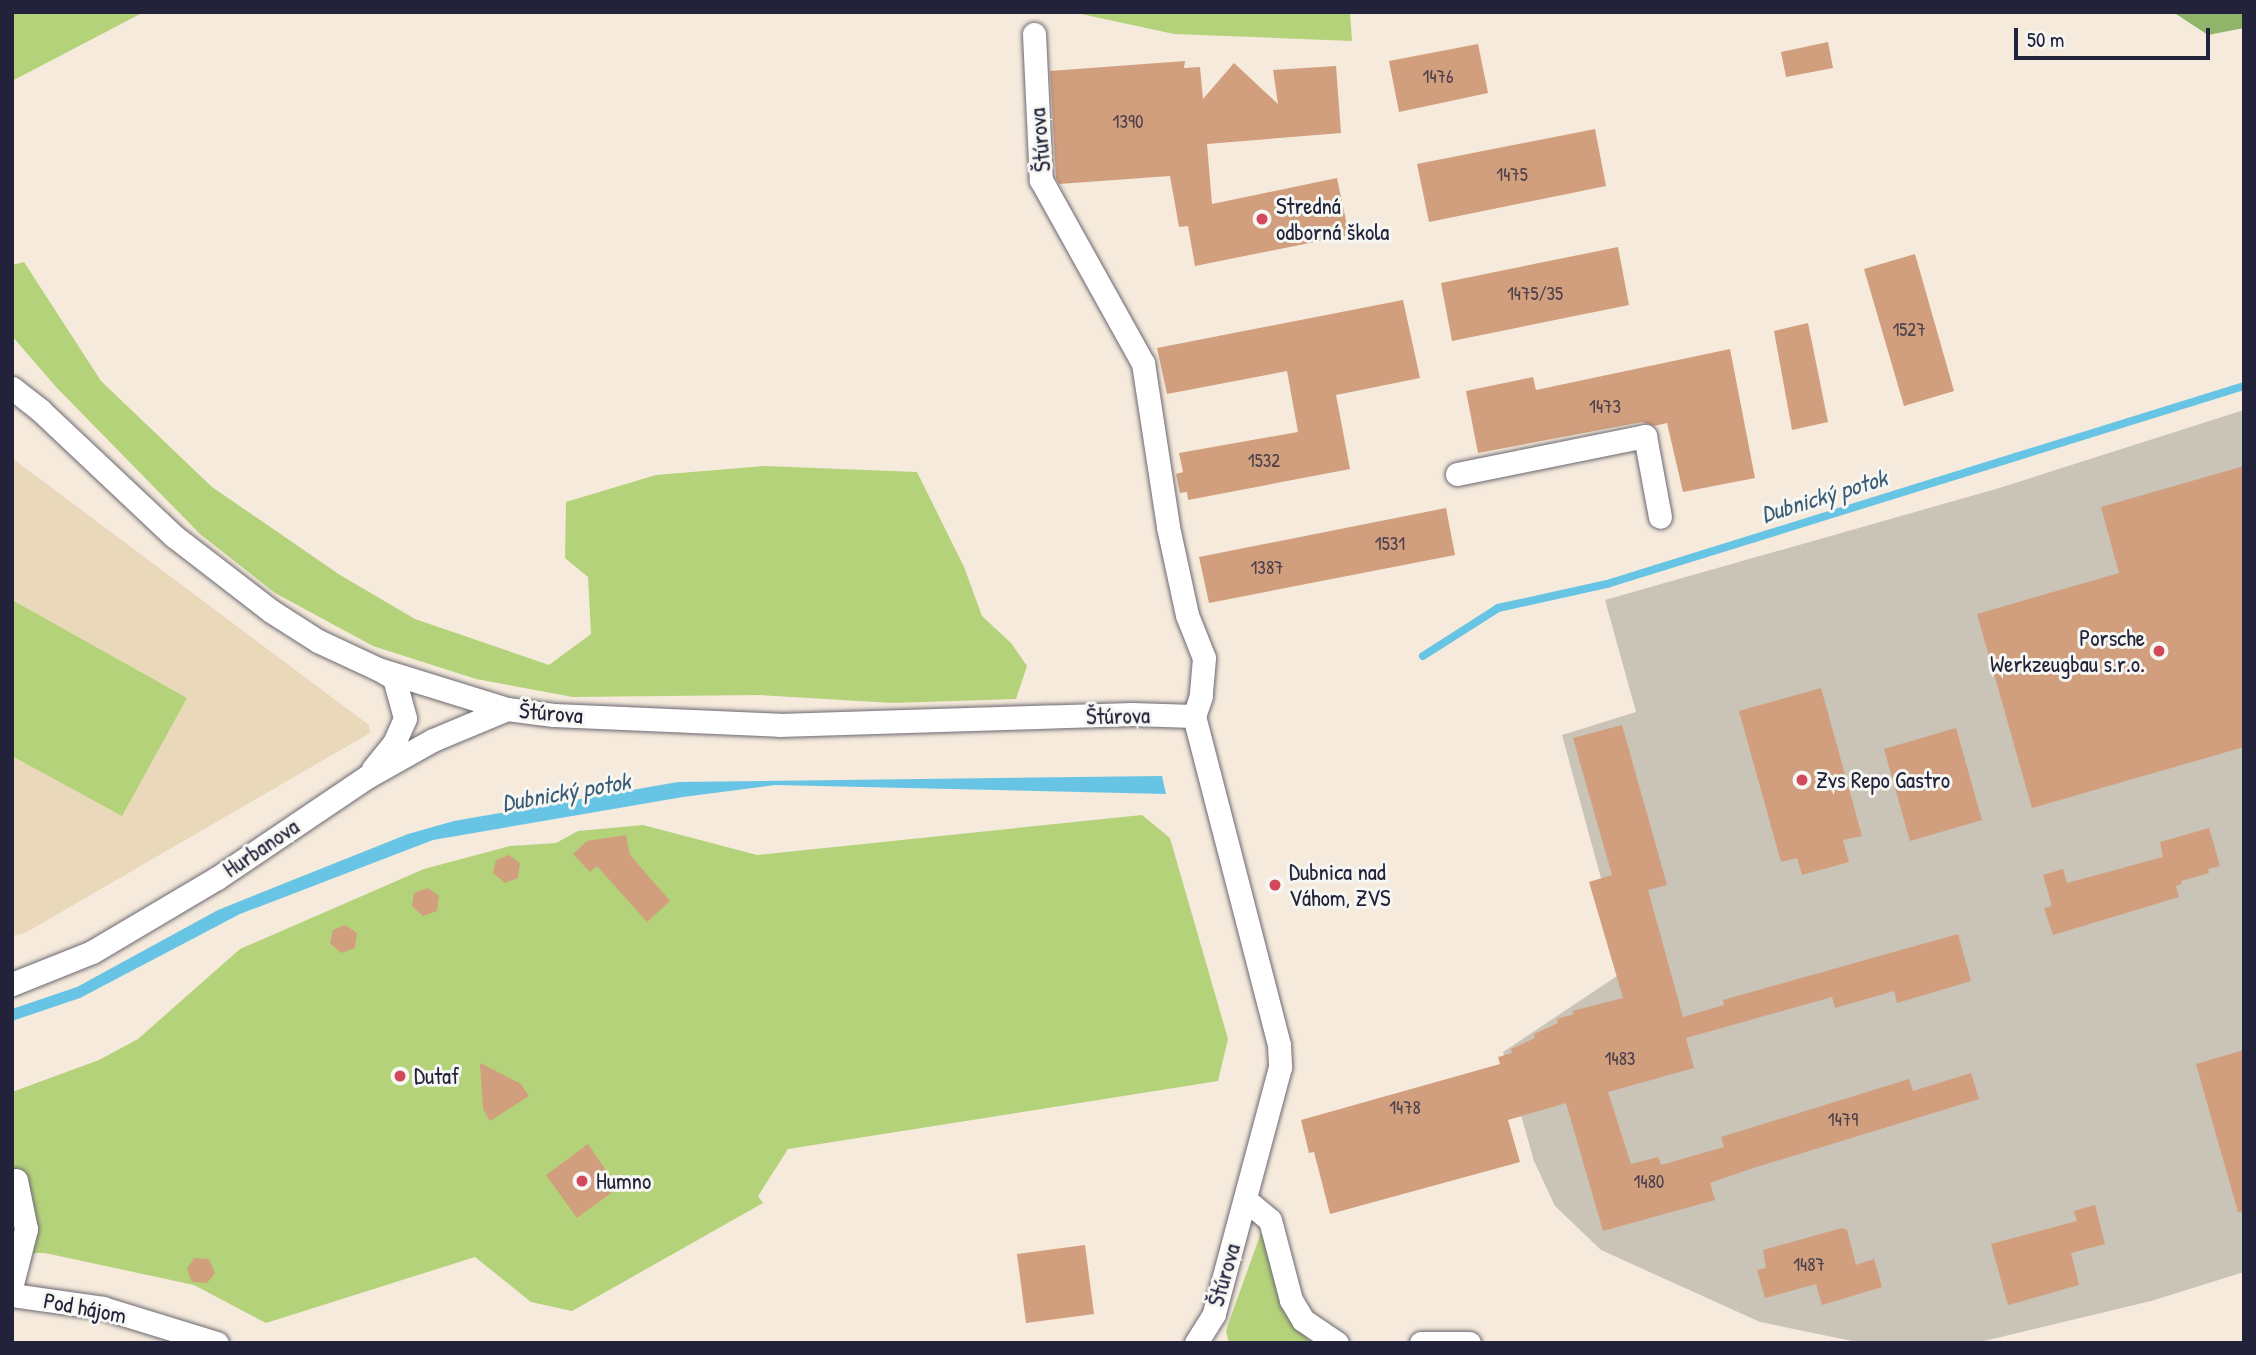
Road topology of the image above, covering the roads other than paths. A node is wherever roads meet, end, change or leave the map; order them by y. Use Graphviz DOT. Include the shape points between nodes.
graph roads {
  1 [pos="1034,34"];
  2 [pos="12,388"];
  3 [pos="1457,474"];
  4 [pos="1660,517"];
  5 [pos="378,668"];
  6 [pos="507,709"];
  7 [pos="1194,716"];
  8 [pos="367,777"];
  9 [pos="12,984"];
  10 [pos="16,1180"];
  11 [pos="1246,1200"];
  12 [pos="12,1284"];
  13 [pos="12,1295"];
  14 [pos="203,1340"];
  15 [pos="1196,1343"];
  16 [pos="1337,1343"];
  17 [pos="1421,1343"];
  18 [pos="1469,1343"];
  1 -- 7 [label="street, Štúrova" via="1041,180 1143,363 1168,527 1187,615 1204,658 1201,696"];
  2 -- 5 [label="street, Štúrova" via="218,572 318,641"];
  3 -- 4 [label="street" via="1645,436"];
  5 -- 6 [label="street, Štúrova"];
  5 -- 8 [label="street" via="394,678 405,718 394,743"];
  6 -- 7 [label="street, Štúrova" via="779,725"];
  6 -- 8 [label="street, Hurbanova" via="433,740"];
  7 -- 11 [label="street, Štúrova" via="1279,1045 1280,1067"];
  8 -- 9 [label="street, Hurbanova" via="217,878 92,953"];
  10 -- 12 [label="street" via="26,1229"];
  11 -- 15 [label="street, Štúrova" via="1214,1314"];
  11 -- 16 [label="street" via="1270,1220 1291,1300 1303,1320"];
  13 -- 14 [label="street, Pod hájom" via="103,1308"];
  17 -- 18 [label="street"];
}
